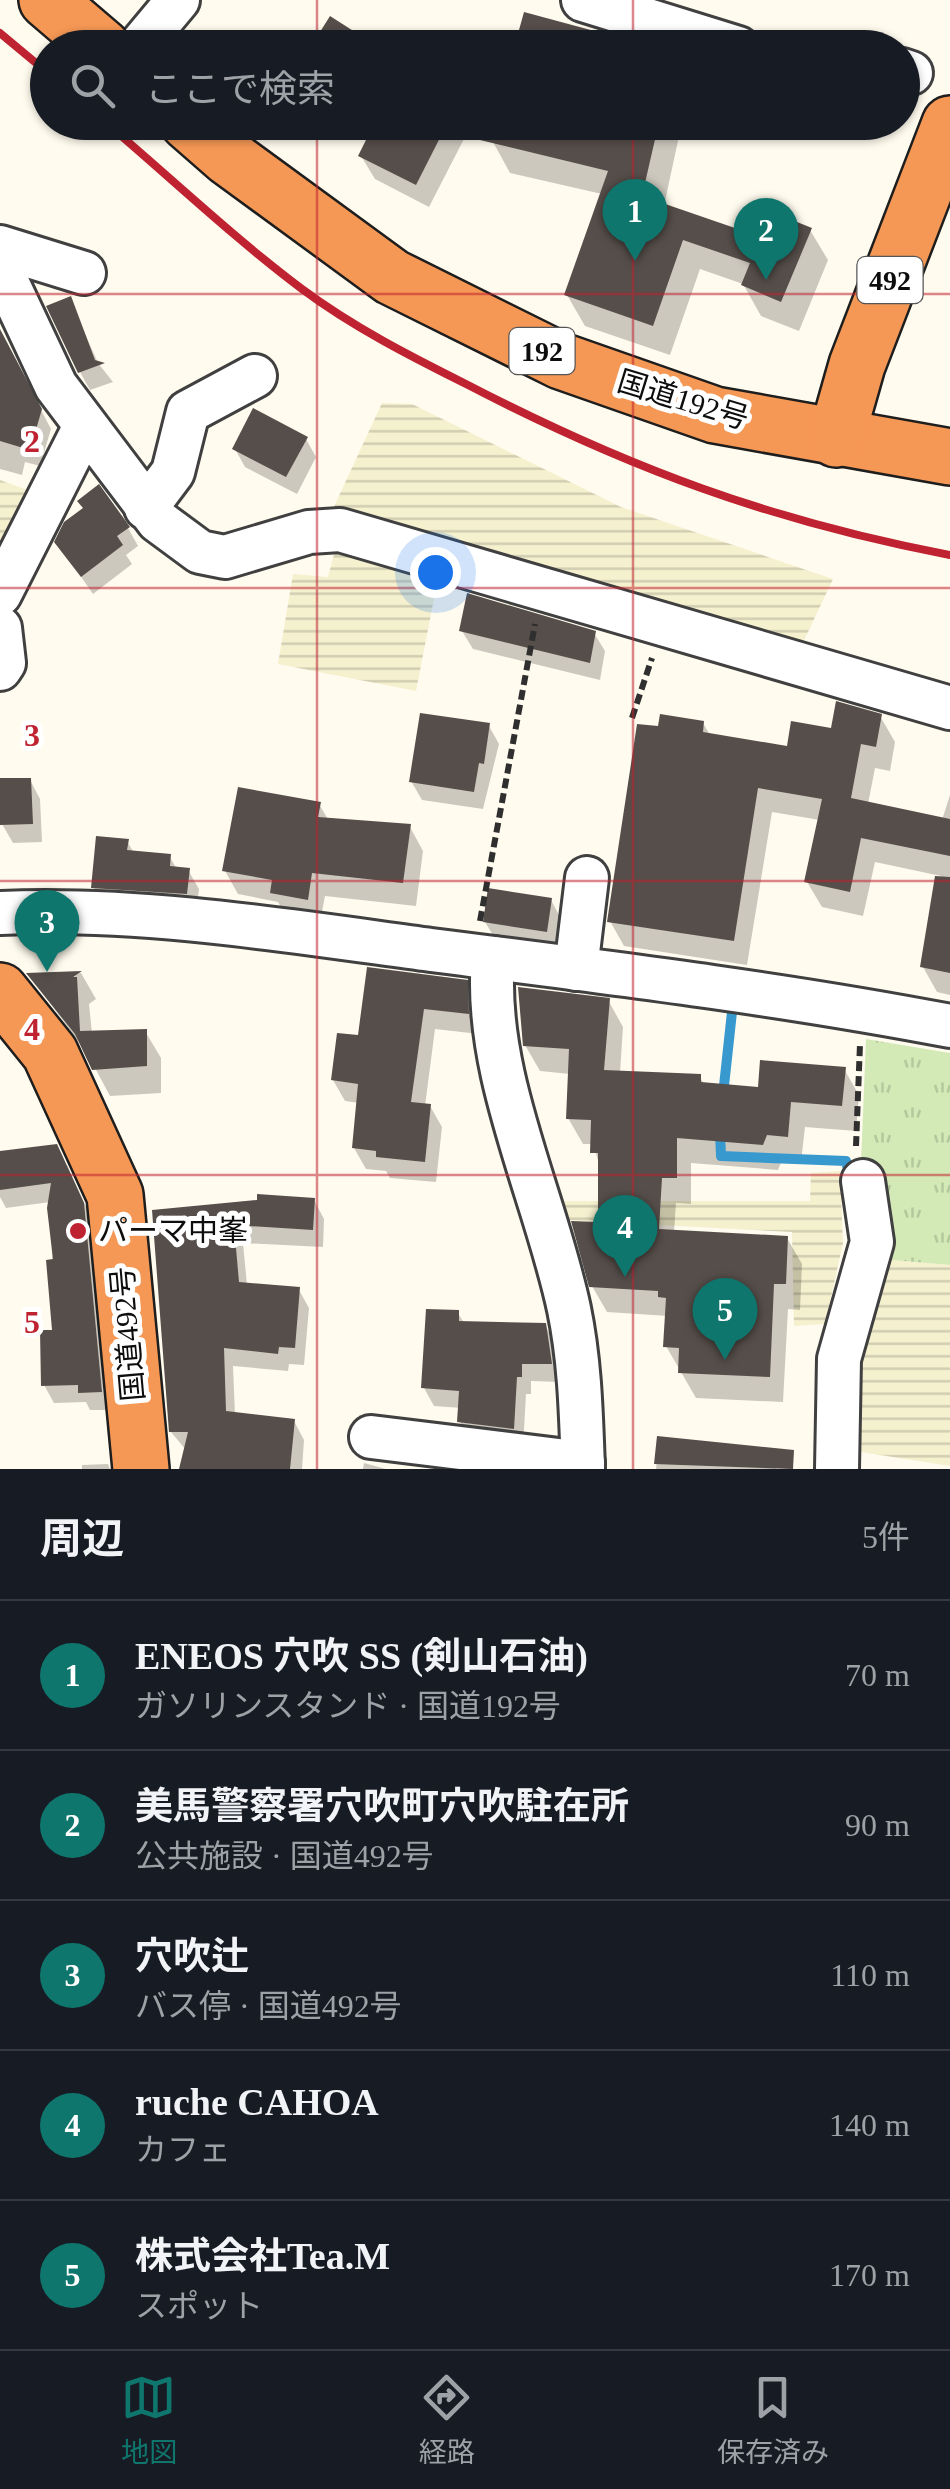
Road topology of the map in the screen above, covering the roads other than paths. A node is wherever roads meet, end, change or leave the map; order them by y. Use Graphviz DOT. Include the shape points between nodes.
graph roads {
  1 [pos="47,0"];
  2 [pos="178,0"];
  3 [pos="582,0"];
  4 [pos="664,14"];
  5 [pos="81,30"];
  6 [pos="153,30"];
  7 [pos="699,30"];
  8 [pos="950,124"];
  9 [pos="209,140"];
  10 [pos="0,247"];
  11 [pos="0,267"];
  12 [pos="84,274"];
  13 [pos="255,376"];
  14 [pos="84,428"];
  15 [pos="836,439"];
  16 [pos="950,457"];
  17 [pos="146,508"];
  18 [pos="0,594"];
  19 [pos="0,628"];
  20 [pos="0,669"];
  21 [pos="950,708"];
  22 [pos="587,878"];
  23 [pos="0,913"];
  24 [pos="484,957"];
  25 [pos="576,969"];
  26 [pos="0,991"];
  27 [pos="950,1026"];
  28 [pos="863,1181"];
  29 [pos="371,1437"];
  30 [pos="583,1466"];
  31 [pos="141,1469"];
  32 [pos="838,1469"];
  1 -- 5 [label="highway"];
  2 -- 6 [label="street"];
  3 -- 4 [label="street"];
  4 -- 7 [label="street"];
  8 -- 15 [label="highway, 492" via="857,364"];
  9 -- 15 [label="highway, 国道192号 / 192" via="392,277 562,361 715,415"];
  10 -- 12 [label="street"];
  11 -- 14 [label="street" via="56,386"];
  13 -- 17 [label="street" via="188,412 172,472"];
  14 -- 17 [label="street"];
  14 -- 18 [label="street"];
  15 -- 16 [label="highway, 国道192号 / 192"];
  17 -- 21 [label="street" via="200,552 226,558 309,532 340,530"];
  19 -- 20 [label="street"];
  22 -- 25 [label="street"];
  23 -- 24 [label="street" via="250,926"];
  24 -- 25 [label="street"];
  24 -- 30 [label="street" via="493,1032 568,1308"];
  25 -- 27 [label="street"];
  26 -- 31 [label="highway, 国道492号" via="50,1053 116,1195"];
  28 -- 32 [label="street" via="872,1242 840,1359"];
  29 -- 30 [label="street"];
}
